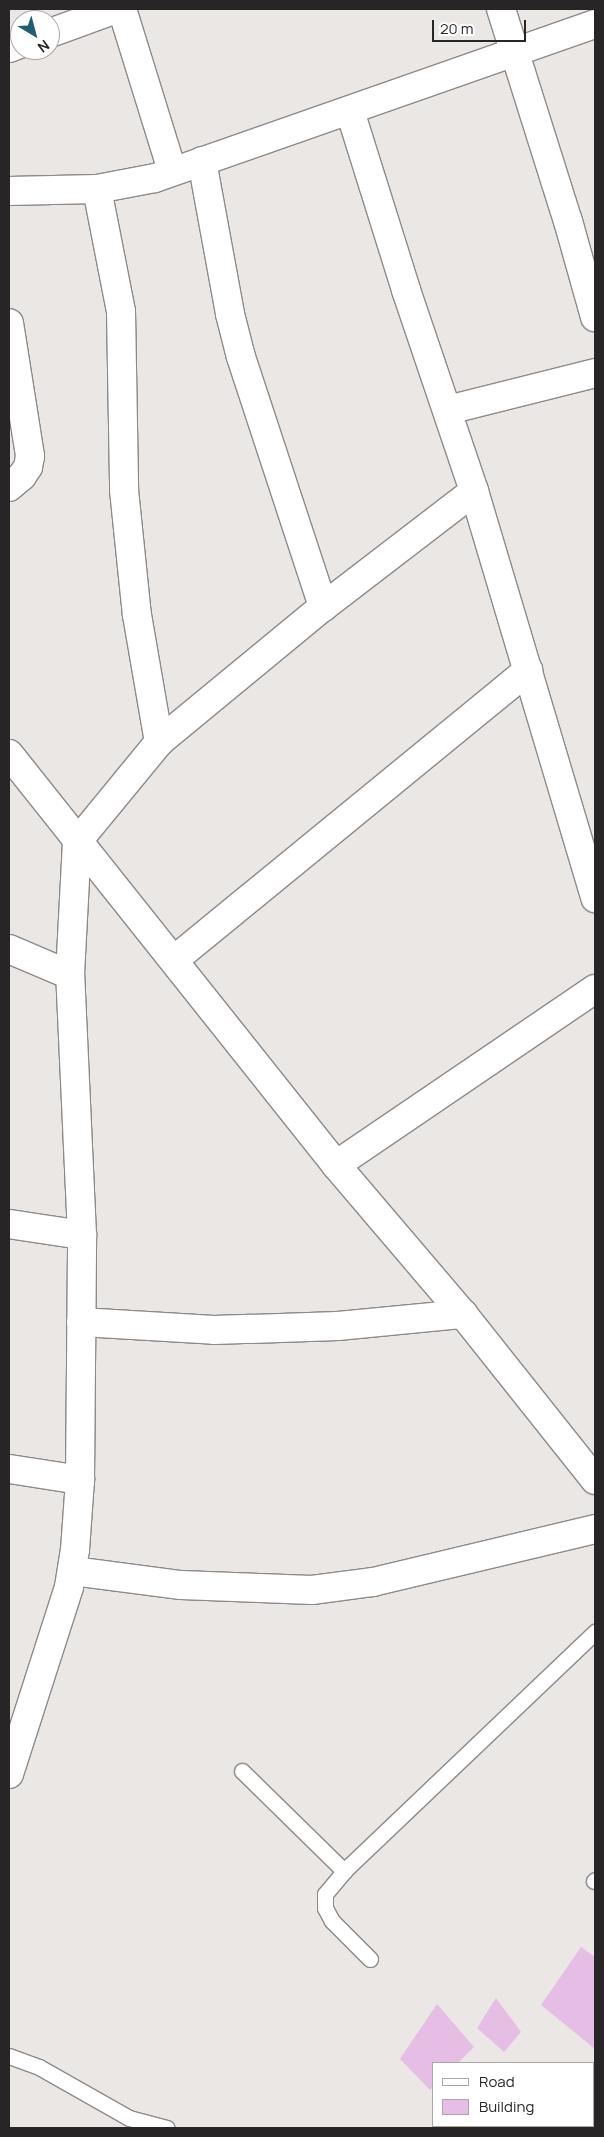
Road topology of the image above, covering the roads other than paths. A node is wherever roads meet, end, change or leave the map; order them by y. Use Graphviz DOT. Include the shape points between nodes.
graph roads {
  1 [pos="116,9"];
  2 [pos="122,9"];
  3 [pos="501,9"];
  4 [pos="595,24"];
  5 [pos="60,29"];
  6 [pos="515,53"];
  7 [pos="350,112"];
  8 [pos="202,161"];
  9 [pos="172,171"];
  10 [pos="97,189"];
  11 [pos="9,191"];
  12 [pos="595,317"];
  13 [pos="9,323"];
  14 [pos="595,373"];
  15 [pos="448,410"];
  16 [pos="9,487"];
  17 [pos="474,491"];
  18 [pos="323,607"];
  19 [pos="528,670"];
  20 [pos="159,742"];
  21 [pos="9,754"];
  22 [pos="77,842"];
  23 [pos="595,898"];
  24 [pos="9,949"];
  25 [pos="174,960"];
  26 [pos="70,975"];
  27 [pos="595,989"];
  28 [pos="336,1165"];
  29 [pos="9,1224"];
  30 [pos="82,1236"];
  31 [pos="464,1314"];
  32 [pos="81,1322"];
  33 [pos="9,1469"];
  34 [pos="80,1480"];
  35 [pos="595,1480"];
  36 [pos="595,1529"];
  37 [pos="73,1571"];
  38 [pos="595,1632"];
  39 [pos="242,1771"];
  40 [pos="9,1774"];
  41 [pos="344,1871"];
  42 [pos="370,1959"];
  43 [pos="9,2056"];
  44 [pos="167,2128"];
  1 -- 5 [label="street"];
  2 -- 9 [label="street"];
  3 -- 6 [label="street"];
  4 -- 6 [label="street"];
  6 -- 7 [label="street"];
  6 -- 12 [label="street"];
  7 -- 8 [label="street"];
  7 -- 15 [label="street"];
  8 -- 9 [label="street"];
  8 -- 18 [label="street" via="241,357"];
  9 -- 10 [label="street" via="155,178"];
  10 -- 11 [label="street"];
  10 -- 20 [label="street" via="121,311 124,490 136,615"];
  13 -- 16 [label="street" via="30,456 22,476"];
  14 -- 15 [label="street"];
  15 -- 17 [label="street"];
  17 -- 18 [label="street"];
  17 -- 19 [label="street"];
  18 -- 20 [label="street"];
  19 -- 23 [label="street"];
  19 -- 25 [label="street"];
  20 -- 22 [label="street"];
  21 -- 22 [label="street"];
  22 -- 25 [label="street"];
  22 -- 26 [label="street"];
  24 -- 26 [label="street"];
  25 -- 28 [label="street"];
  26 -- 30 [label="street"];
  27 -- 28 [label="street"];
  28 -- 31 [label="street"];
  29 -- 30 [label="street"];
  30 -- 32 [label="street"];
  31 -- 32 [label="street" via="338,1326 214,1330"];
  31 -- 35 [label="street"];
  32 -- 34 [label="street"];
  33 -- 34 [label="street"];
  34 -- 37 [label="street"];
  36 -- 37 [label="street" via="374,1582 312,1590 181,1585"];
  37 -- 40 [label="street"];
  38 -- 41 [label="lane"];
  39 -- 41 [label="lane"];
  41 -- 42 [label="lane" via="325,1894 325,1908 332,1921"];
  43 -- 44 [label="lane" via="39,2067 129,2118"];
}
